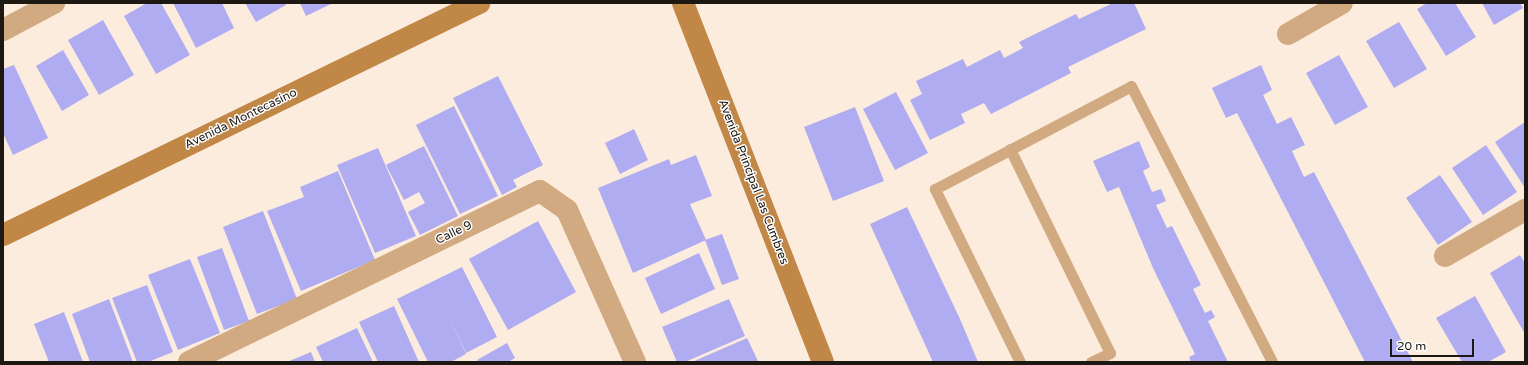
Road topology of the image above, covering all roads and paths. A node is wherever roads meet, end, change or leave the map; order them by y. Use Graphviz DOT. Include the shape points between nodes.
graph roads {
  1 [pos="54,3"];
  2 [pos="478,3"];
  3 [pos="683,3"];
  4 [pos="1342,3"];
  5 [pos="3,30"];
  6 [pos="1288,34"];
  7 [pos="1010,150"];
  8 [pos="1525,210"];
  9 [pos="3,235"];
  10 [pos="1445,256"];
  11 [pos="189,362"];
  12 [pos="635,362"];
  13 [pos="823,362"];
  14 [pos="1020,362"];
  15 [pos="1091,362"];
  16 [pos="1272,362"];
  1 -- 5 [label="street"];
  2 -- 9 [label="street, Avenida Montecasino"];
  3 -- 13 [label="street, Avenida Principal Las Cumbres"];
  4 -- 6 [label="street"];
  7 -- 14 [label="lane" via="935,189"];
  7 -- 15 [label="lane" via="1110,353"];
  7 -- 16 [label="lane" via="1131,86"];
  8 -- 10 [label="street"];
  11 -- 12 [label="street, Calle 9" via="540,191 567,210"];
}
